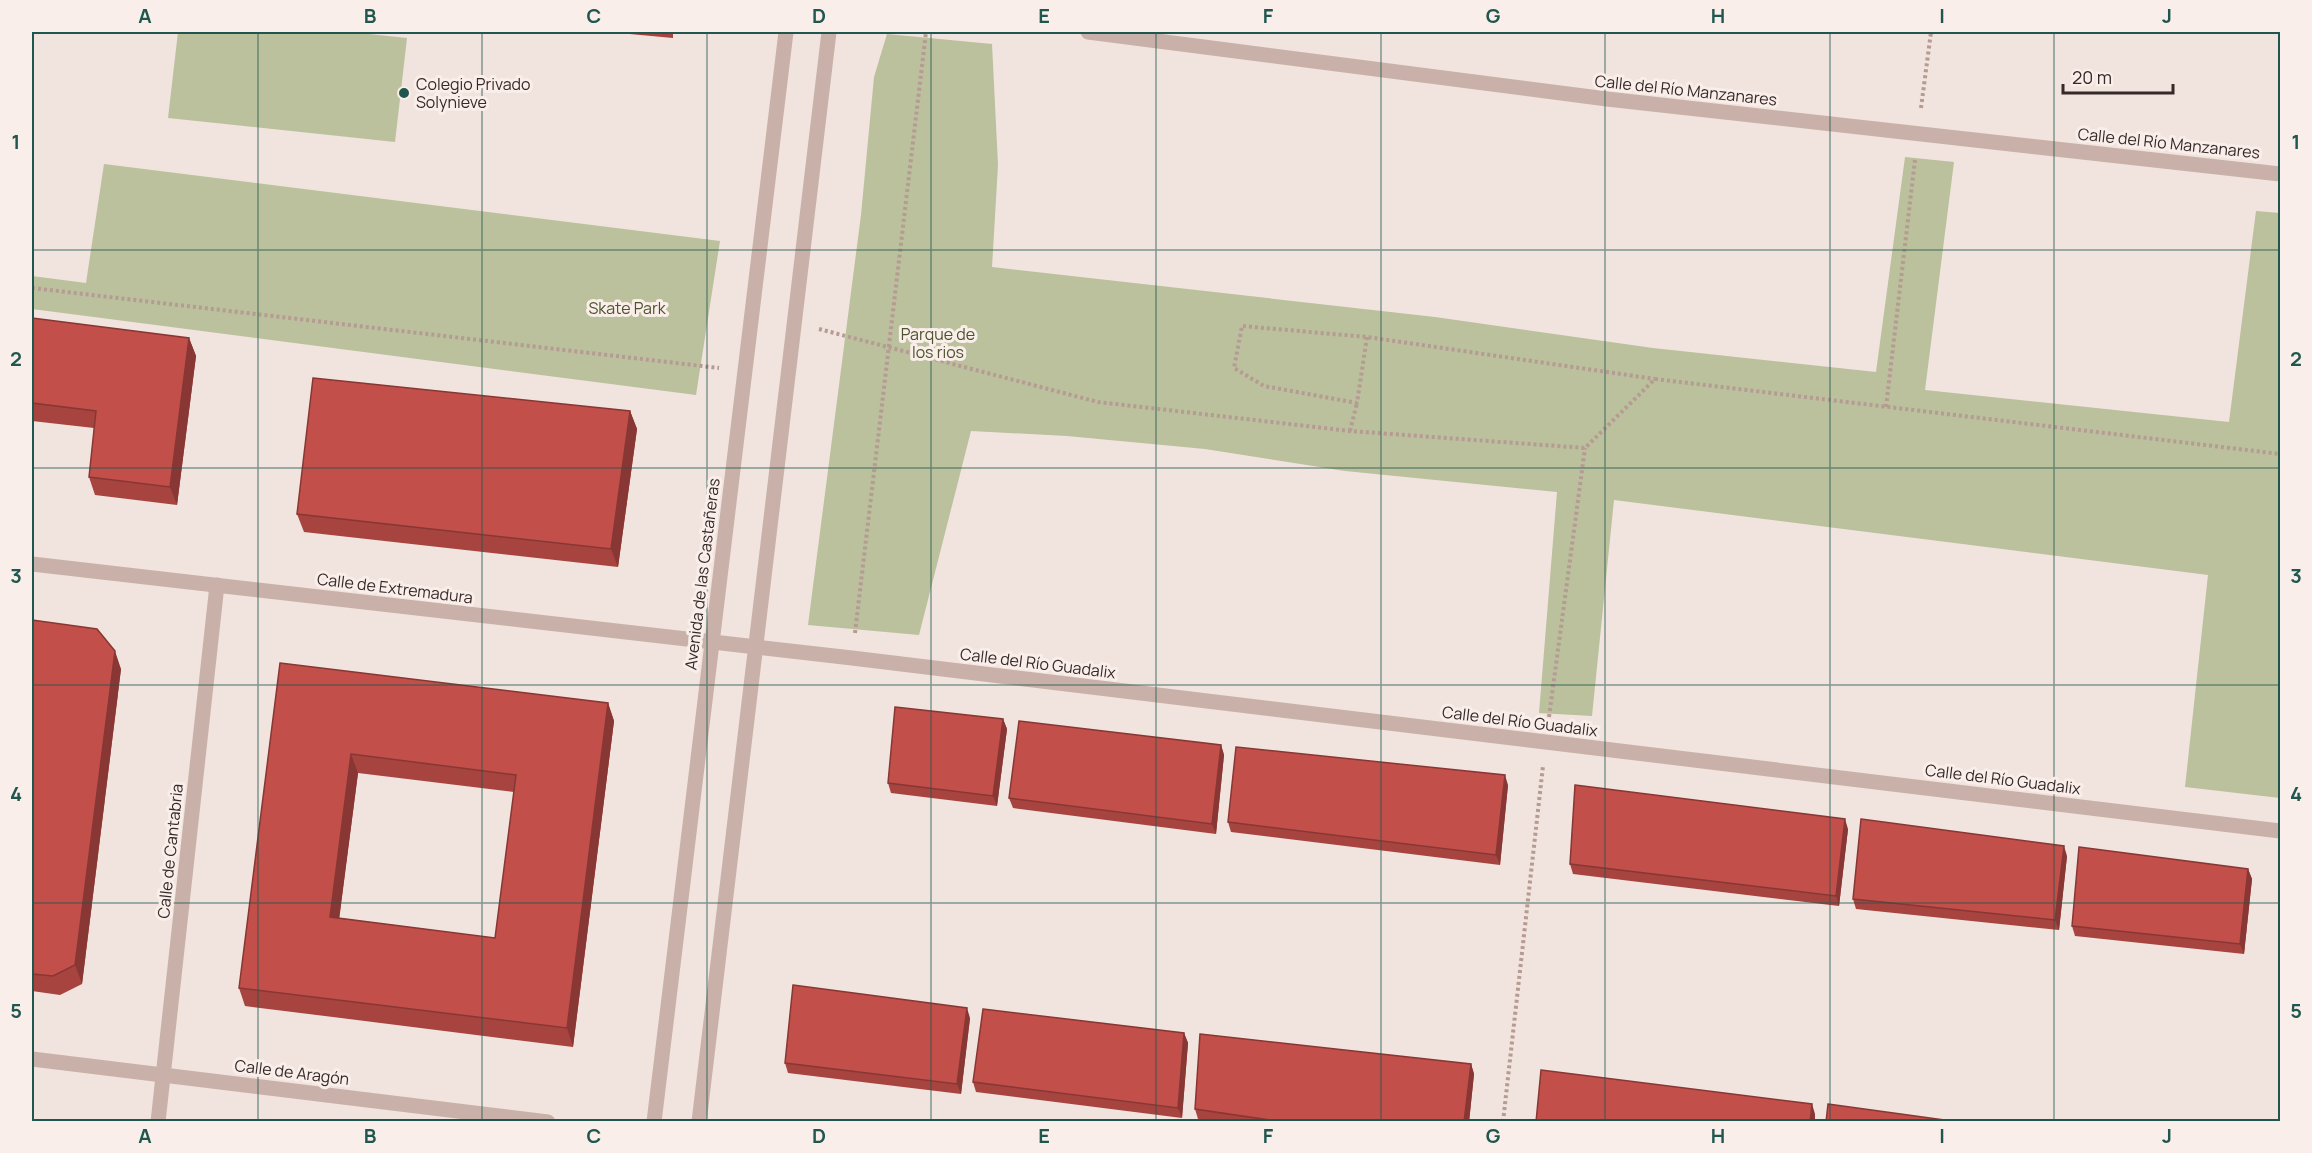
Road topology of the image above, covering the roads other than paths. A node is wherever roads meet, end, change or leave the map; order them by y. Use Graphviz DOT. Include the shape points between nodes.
graph roads {
  1 [pos="786,32"];
  2 [pos="829,32"];
  3 [pos="1088,32"];
  4 [pos="2280,174"];
  5 [pos="32,564"];
  6 [pos="218,585"];
  7 [pos="712,642"];
  8 [pos="755,647"];
  9 [pos="2280,831"];
  10 [pos="32,1059"];
  11 [pos="164,1074"];
  12 [pos="158,1122"];
  13 [pos="548,1122"];
  14 [pos="654,1122"];
  15 [pos="699,1122"];
  1 -- 7 [label="street, Avenida de las Castañeras"];
  2 -- 8 [label="street"];
  3 -- 4 [label="street, Calle del Río Manzanares" via="1607,99"];
  5 -- 6 [label="street, Calle de Extremadura"];
  6 -- 7 [label="street, Calle de Extremadura"];
  6 -- 11 [label="street, Calle de Cantabria"];
  7 -- 8 [label="street, Calle de Extremadura"];
  7 -- 14 [label="street, Avenida de las Castañeras"];
  8 -- 9 [label="street, Calle del Río Guadalix"];
  8 -- 15 [label="street"];
  10 -- 11 [label="street, Calle de Aragón"];
  11 -- 12 [label="street, Calle de Cantabria"];
  11 -- 13 [label="street, Calle de Aragón"];
}
